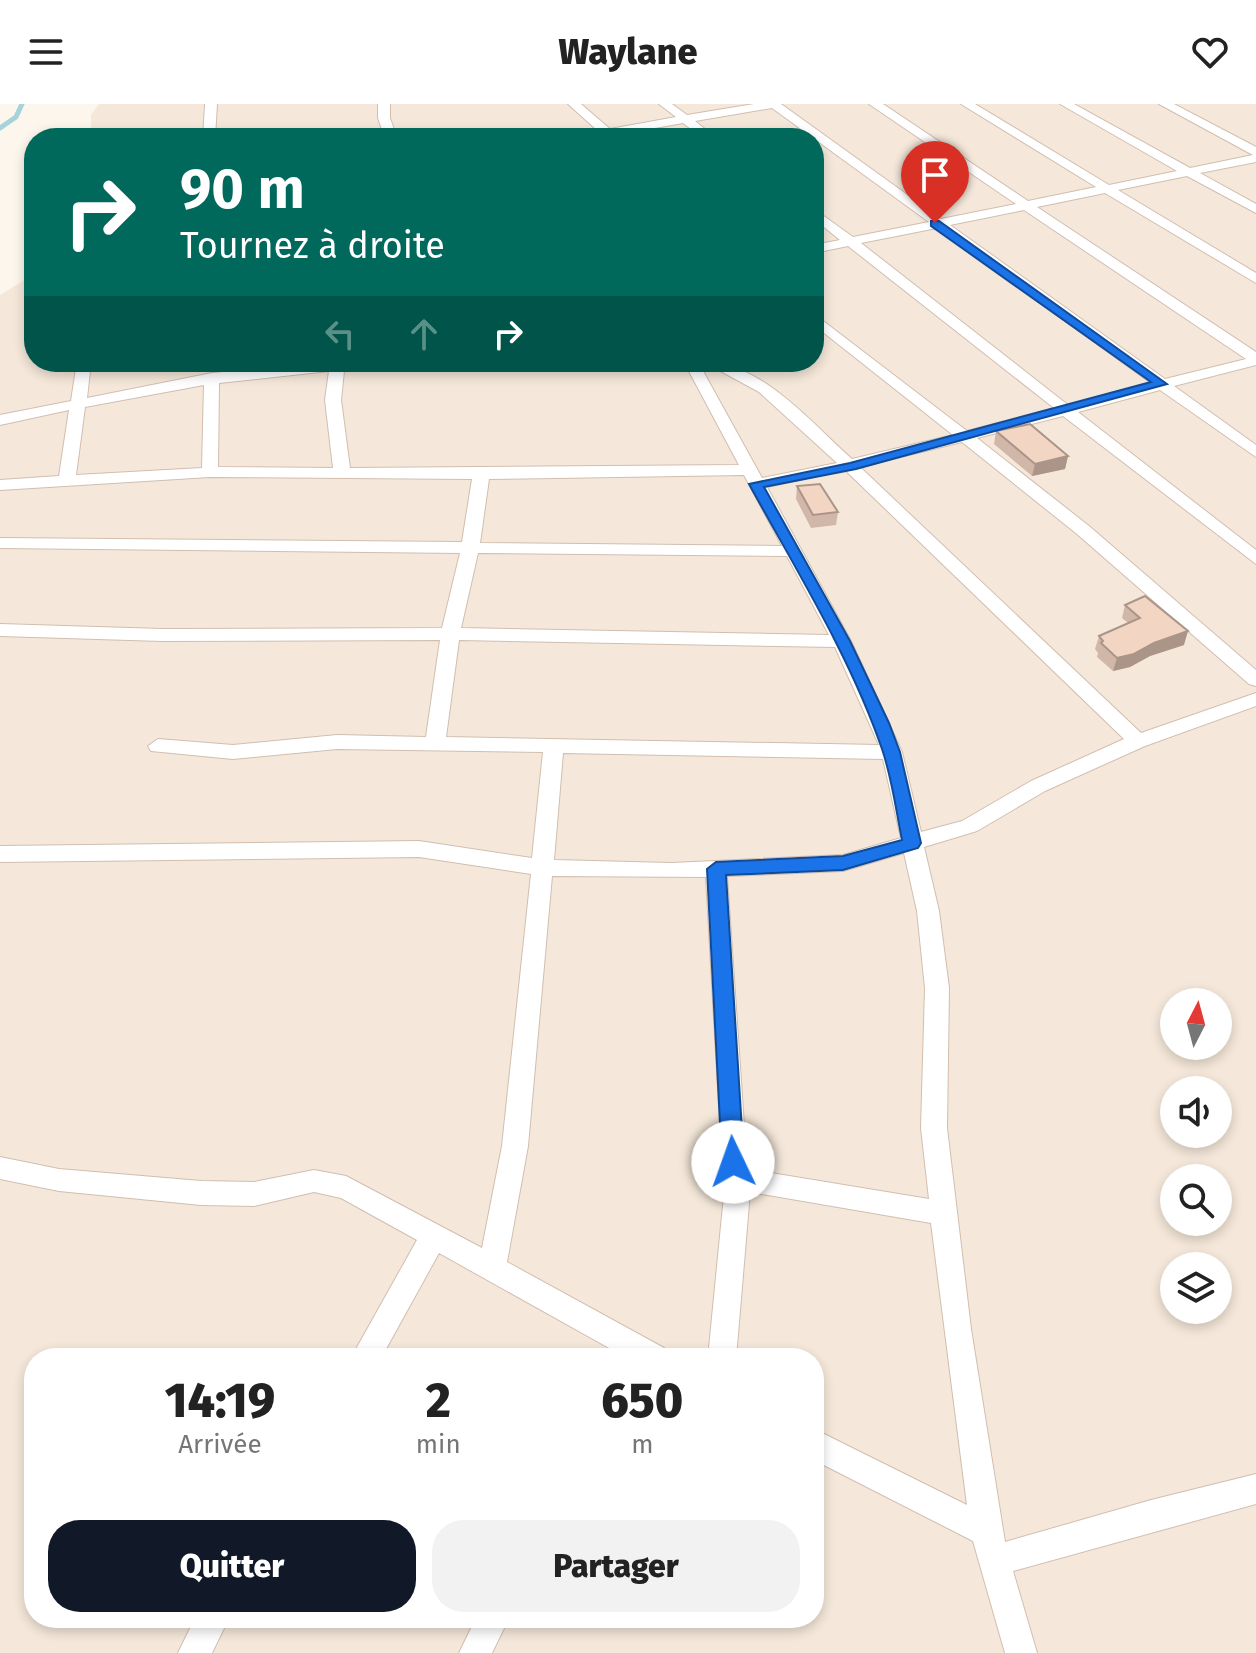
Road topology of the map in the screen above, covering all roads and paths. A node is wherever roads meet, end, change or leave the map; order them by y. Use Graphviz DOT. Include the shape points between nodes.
graph roads {
  1 [pos="211,104"];
  2 [pos="384,104"];
  3 [pos="574,104"];
  4 [pos="665,104"];
  5 [pos="773,104"];
  6 [pos="875,104"];
  7 [pos="967,104"];
  8 [pos="1066,104"];
  9 [pos="1165,104"];
  10 [pos="684,119"];
  11 [pos="210,128"];
  12 [pos="388,128"];
  13 [pos="602,128"];
  14 [pos="642,128"];
  15 [pos="696,128"];
  16 [pos="806,128"];
  17 [pos="824,141"];
  18 [pos="1256,155"];
  19 [pos="1191,172"];
  20 [pos="1108,187"];
  21 [pos="1023,204"];
  22 [pos="1256,209"];
  23 [pos="824,220"];
  24 [pos="935,223"];
  25 [pos="853,241"];
  26 [pos="824,247"];
  27 [pos="1256,279"];
  28 [pos="824,326"];
  29 [pos="1256,360"];
  30 [pos="82,372"];
  31 [pos="186,372"];
  32 [pos="268,372"];
  33 [pos="338,372"];
  34 [pos="697,372"];
  35 [pos="730,372"];
  36 [pos="212,378"];
  37 [pos="748,381"];
  38 [pos="186,382"];
  39 [pos="1161,384"];
  40 [pos="707,390"];
  41 [pos="77,406"];
  42 [pos="1063,408"];
  43 [pos="0,420"];
  44 [pos="963,436"];
  45 [pos="1256,452"];
  46 [pos="851,467"];
  47 [pos="210,472"];
  48 [pos="342,473"];
  49 [pos="481,474"];
  50 [pos="752,477"];
  51 [pos="67,481"];
  52 [pos="0,485"];
  53 [pos="0,543"];
  54 [pos="470,549"];
  55 [pos="793,551"];
  56 [pos="1256,559"];
  57 [pos="0,630"];
  58 [pos="450,634"];
  59 [pos="842,641"];
  60 [pos="1256,680"];
  61 [pos="1256,699"];
  62 [pos="1138,741"];
  63 [pos="435,744"];
  64 [pos="158,746"];
  65 [pos="554,746"];
  66 [pos="892,752"];
  67 [pos="912,843"];
  68 [pos="0,854"];
  69 [pos="543,868"];
  70 [pos="716,869"];
  71 [pos="0,1168"];
  72 [pos="735,1191"];
  73 [pos="943,1213"];
  74 [pos="434,1236"];
  75 [pos="492,1268"];
  76 [pos="371,1348"];
  77 [pos="628,1348"];
  78 [pos="723,1348"];
  79 [pos="824,1449"];
  80 [pos="1256,1489"];
  81 [pos="986,1531"];
  82 [pos="995,1561"];
  83 [pos="208,1628"];
  84 [pos="488,1628"];
  85 [pos="194,1653"];
  86 [pos="475,1653"];
  87 [pos="1021,1653"];
  1 -- 11 [label="street"];
  2 -- 12 [label="street"];
  3 -- 13 [label="street"];
  4 -- 10 [label="street"];
  5 -- 10 [label="street"];
  5 -- 16 [label="street"];
  6 -- 21 [label="street"];
  7 -- 20 [label="street"];
  8 -- 19 [label="street"];
  9 -- 18 [label="street"];
  10 -- 14 [label="street"];
  10 -- 15 [label="street"];
  17 -- 24 [label="street"];
  18 -- 19 [label="street"];
  19 -- 20 [label="street"];
  19 -- 22 [label="street"];
  20 -- 21 [label="street"];
  20 -- 27 [label="street"];
  21 -- 24 [label="street"];
  21 -- 29 [label="street"];
  23 -- 25 [label="street"];
  24 -- 25 [label="street"];
  24 -- 39 [label="street"];
  25 -- 26 [label="street"];
  25 -- 42 [label="street"];
  28 -- 44 [label="street"];
  29 -- 39 [label="street"];
  30 -- 41 [label="street"];
  31 -- 38 [label="street"];
  32 -- 36 [label="street"];
  33 -- 48 [label="street" via="333,400"];
  34 -- 40 [label="street"];
  35 -- 37 [label="street"];
  36 -- 38 [label="street"];
  36 -- 47 [label="street"];
  37 -- 40 [label="street"];
  37 -- 46 [label="street" via="764,389"];
  38 -- 41 [label="street"];
  39 -- 42 [label="street"];
  39 -- 45 [label="street"];
  40 -- 50 [label="street"];
  41 -- 43 [label="street"];
  41 -- 51 [label="street"];
  42 -- 44 [label="street"];
  42 -- 56 [label="street"];
  44 -- 46 [label="street"];
  44 -- 60 [label="street" via="1083,530"];
  46 -- 50 [label="street"];
  46 -- 62 [label="street"];
  47 -- 48 [label="street"];
  47 -- 51 [label="street"];
  48 -- 49 [label="street"];
  49 -- 50 [label="street"];
  49 -- 54 [label="street"];
  50 -- 55 [label="street"];
  51 -- 52 [label="street"];
  53 -- 54 [label="street"];
  54 -- 55 [label="street"];
  54 -- 58 [label="street"];
  55 -- 59 [label="street"];
  57 -- 58 [label="street"];
  58 -- 59 [label="street"];
  58 -- 63 [label="street"];
  59 -- 66 [label="street"];
  61 -- 62 [label="street"];
  62 -- 67 [label="street" via="1038,786 969,826"];
  63 -- 64 [label="street" via="337,742 233,752"];
  63 -- 65 [label="street"];
  65 -- 66 [label="street"];
  65 -- 69 [label="street"];
  66 -- 67 [label="street"];
  67 -- 70 [label="street" via="843,863"];
  67 -- 73 [label="street" via="928,911 937,988 934,1128"];
  68 -- 69 [label="street" via="419,849"];
  69 -- 70 [label="street"];
  69 -- 75 [label="street" via="515,1146"];
  70 -- 72 [label="street"];
  71 -- 74 [label="street" via="59,1180 201,1193 254,1194 314,1181 346,1187"];
  72 -- 73 [label="street" via="746,1180"];
  72 -- 78 [label="street"];
  73 -- 81 [label="street"];
  74 -- 75 [label="street"];
  74 -- 76 [label="street"];
  75 -- 77 [label="street"];
  79 -- 81 [label="street"];
  80 -- 82 [label="street"];
  81 -- 82 [label="street"];
  82 -- 87 [label="street"];
  83 -- 85 [label="street"];
  84 -- 86 [label="street"];
}
